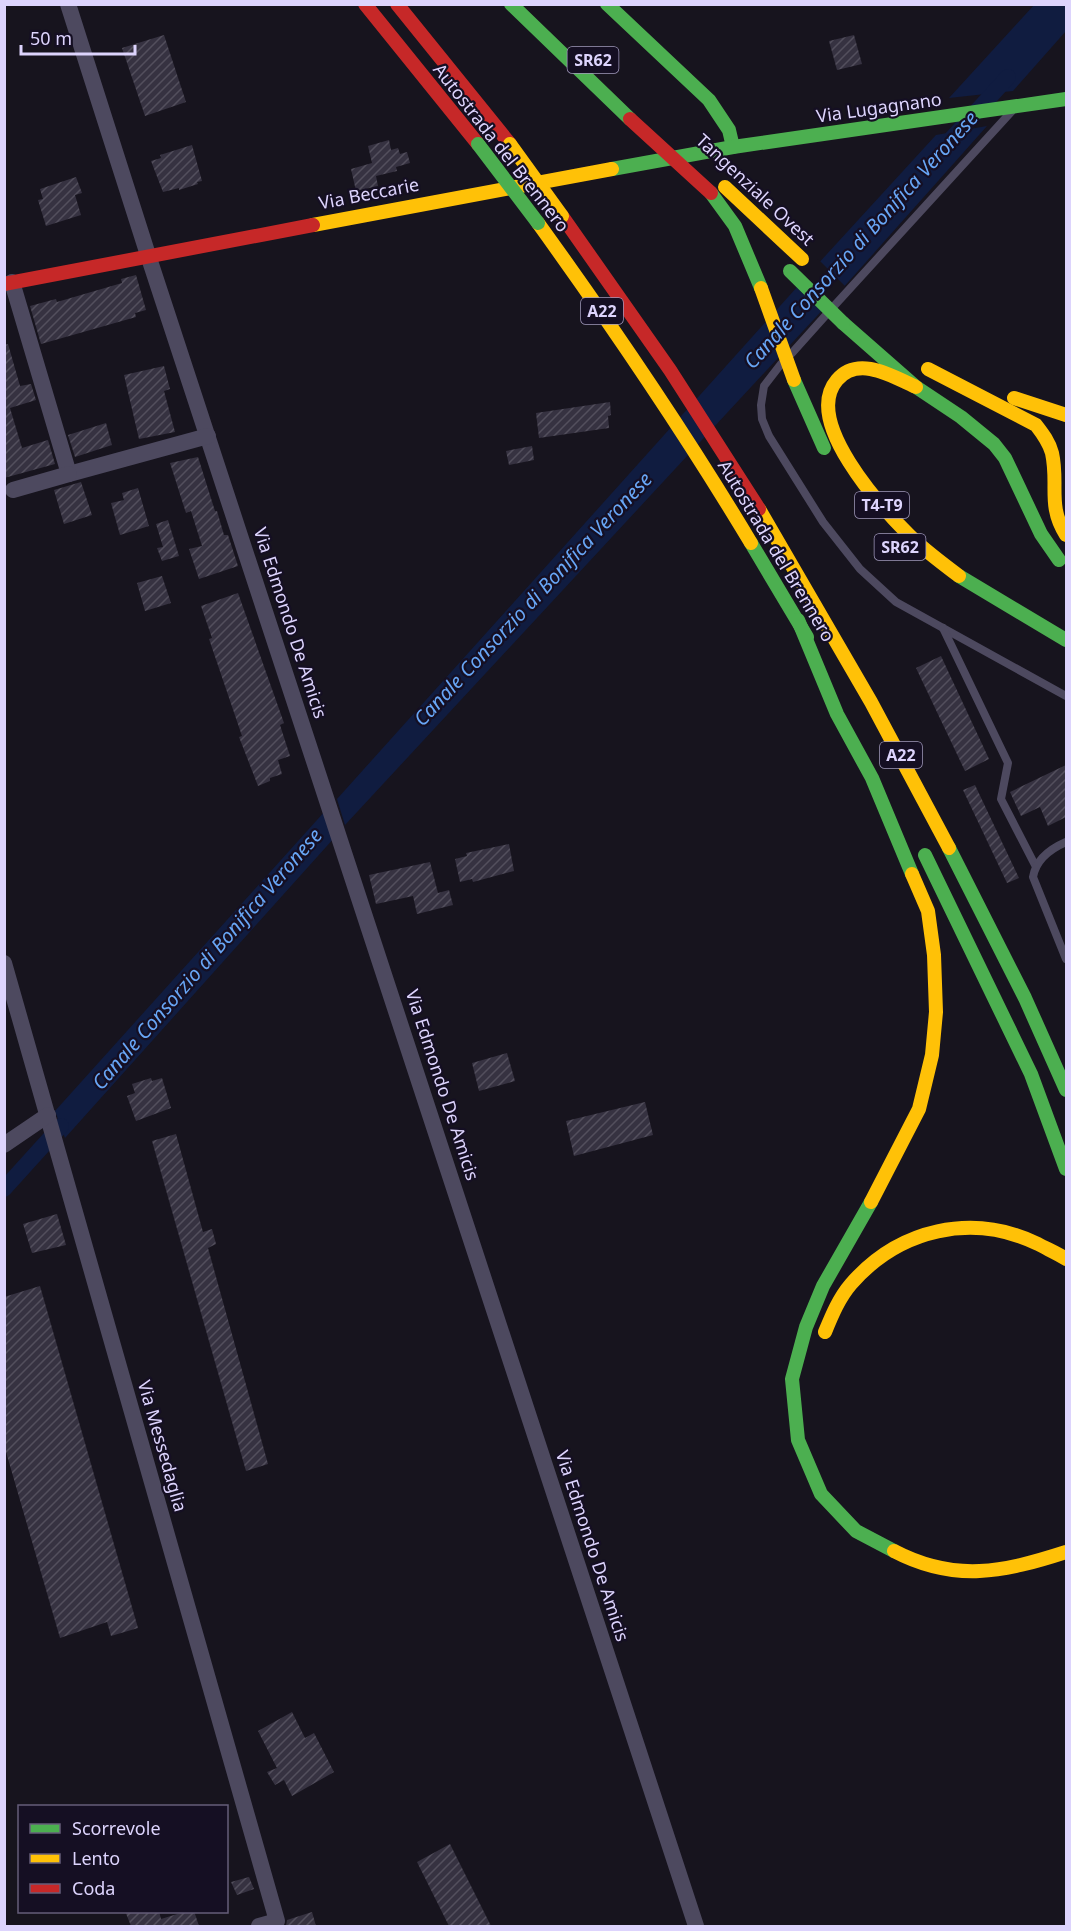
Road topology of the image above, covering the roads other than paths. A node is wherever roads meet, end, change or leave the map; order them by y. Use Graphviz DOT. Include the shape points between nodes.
graph roads {
  1 [pos="68,4"];
  2 [pos="364,4"];
  3 [pos="397,4"];
  4 [pos="511,4"];
  5 [pos="607,4"];
  6 [pos="1066,99"];
  7 [pos="1011,107"];
  8 [pos="676,140"];
  9 [pos="733,147"];
  10 [pos="700,163"];
  11 [pos="721,183"];
  12 [pos="726,208"];
  13 [pos="752,233"];
  14 [pos="148,255"];
  15 [pos="806,263"];
  16 [pos="786,267"];
  17 [pos="8,283"];
  18 [pos="833,289"];
  19 [pos="848,303"];
  20 [pos="916,361"];
  21 [pos="928,369"];
  22 [pos="916,387"];
  23 [pos="1066,415"];
  24 [pos="208,436"];
  25 [pos="830,459"];
  26 [pos="69,474"];
  27 [pos="1066,477"];
  28 [pos="13,490"];
  29 [pos="1055,505"];
  30 [pos="1066,536"];
  31 [pos="1063,567"];
  32 [pos="798,620"];
  33 [pos="943,628"];
  34 [pos="1066,640"];
  35 [pos="1066,696"];
  36 [pos="896,801"];
  37 [pos="917,841"];
  38 [pos="1066,842"];
  39 [pos="1035,866"];
  40 [pos="1066,959"];
  41 [pos="4,963"];
  42 [pos="1054,1058"];
  43 [pos="1066,1083"];
  44 [pos="1066,1090"];
  45 [pos="48,1115"];
  46 [pos="4,1145"];
  47 [pos="1066,1170"];
  48 [pos="1066,1259"];
  49 [pos="821,1348"];
  50 [pos="1066,1552"];
  51 [pos="259,1926"];
  52 [pos="696,1926"];
  1 -- 14 [label="street, Via Edmondo De Amicis"];
  2 -- 32 [label="main road, Autostrada del Brennero / A22, bridge" via="478,144 614,329"];
  3 -- 42 [label="main road, Autostrada del Brennero / A22, bridge" via="510,144 730,462 896,744"];
  4 -- 12 [label="main road, Tangenziale Ovest / SR62, bridge"];
  5 -- 9 [label="main road" via="709,100 729,130"];
  6 -- 7 [label="main road, Via Lugagnano"];
  7 -- 9 [label="main road, Via Lugagnano"];
  7 -- 33 [label="lane" via="774,372 764,386 761,405 769,436 823,522 860,569 896,602"];
  8 -- 10 [label="main road, Tangenziale Ovest"];
  9 -- 14 [label="main road, Via Beccarie"];
  11 -- 15 [label="main road, Tangenziale Ovest"];
  12 -- 13 [label="main road"];
  12 -- 25 [label="main road, Tangenziale Ovest / SR62, bridge" via="741,237 816,435"];
  14 -- 17 [label="main road, Via Beccarie"];
  14 -- 24 [label="street, Via Edmondo De Amicis"];
  16 -- 22 [label="main road, bridge"];
  17 -- 26 [label="street, Via Beccarie"];
  18 -- 19 [label="main road"];
  20 -- 21 [label="main road"];
  21 -- 23 [label="main road"];
  21 -- 29 [label="main road" via="1045,433 1057,461"];
  22 -- 31 [label="main road" via="994,444"];
  22 -- 34 [label="main road, T4-T9" via="866,368 856,368 836,379 828,403 831,426 841,446 888,513 934,557"];
  24 -- 26 [label="street"];
  24 -- 52 [label="street, Via Edmondo De Amicis"];
  26 -- 28 [label="street"];
  27 -- 29 [label="main road"];
  29 -- 30 [label="main road"];
  32 -- 36 [label="main road, Autostrada del Brennero / A22"];
  32 -- 50 [label="main road" via="837,714 872,778 928,911 936,1012 932,1055 919,1109 823,1286 806,1327 792,1379 798,1440 821,1494 856,1531 915,1562 940,1569 980,1571 1018,1567"];
  33 -- 35 [label="lane"];
  33 -- 39 [label="lane" via="1008,763 1001,799"];
  37 -- 47 [label="main road" via="1031,1074"];
  38 -- 39 [label="lane" via="1043,856"];
  39 -- 40 [label="lane" via="1033,877"];
  41 -- 45 [label="street, Via Messedaglia"];
  42 -- 43 [label="main road"];
  42 -- 44 [label="main road, Autostrada del Brennero / A22"];
  45 -- 46 [label="street"];
  45 -- 51 [label="street, Via Messedaglia" via="277,1921"];
  48 -- 49 [label="main road" via="1023,1236 990,1228 931,1233 882,1254 859,1274 840,1298"];
}
